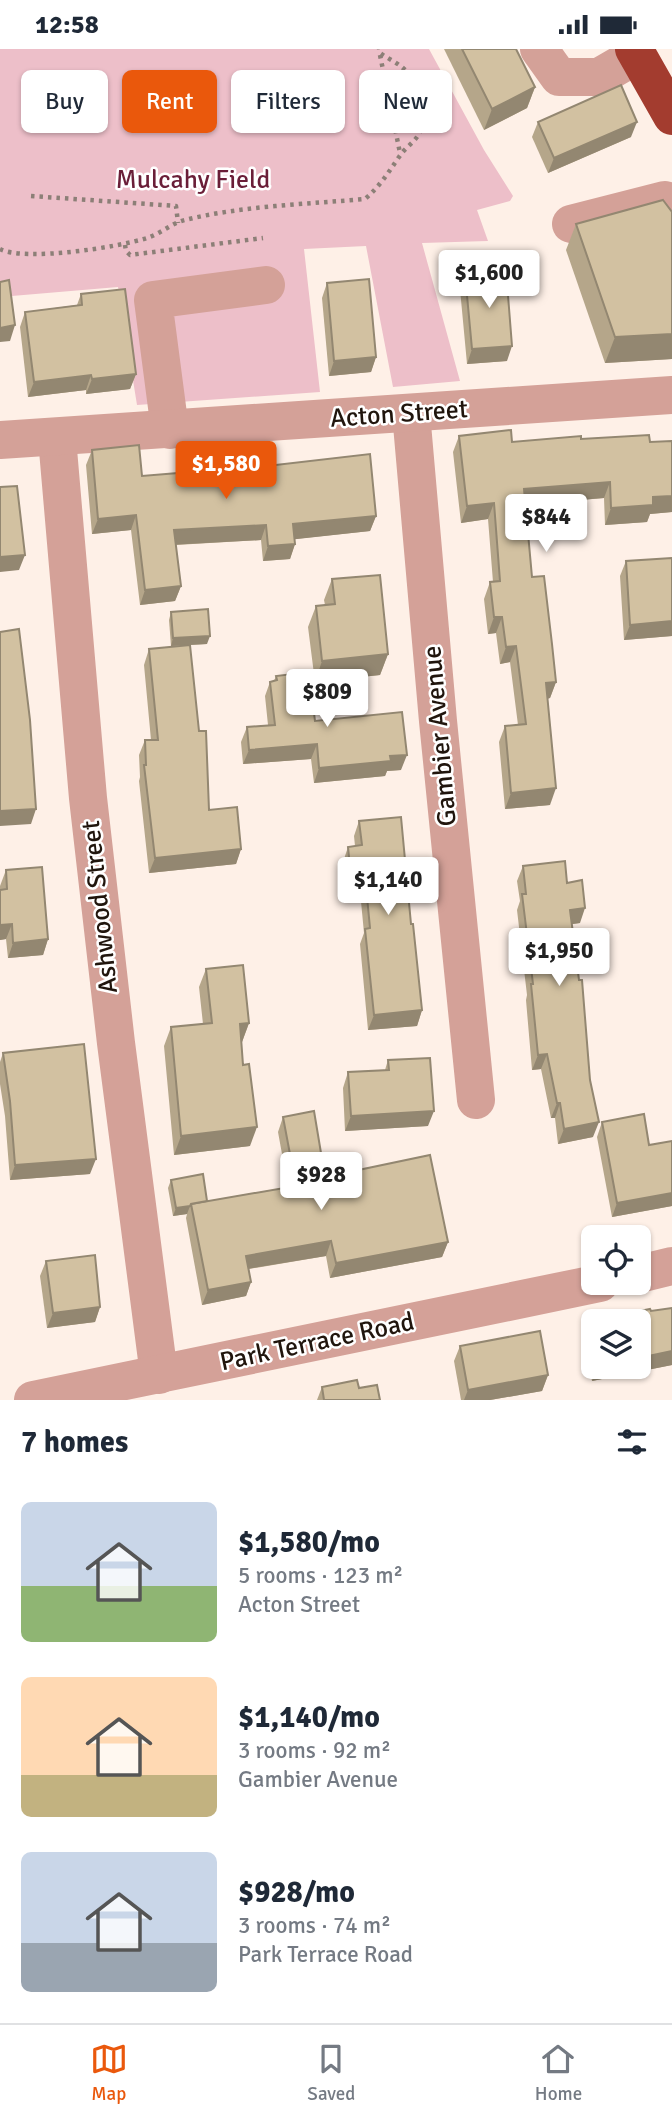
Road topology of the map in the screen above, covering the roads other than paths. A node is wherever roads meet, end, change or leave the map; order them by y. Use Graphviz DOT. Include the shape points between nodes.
graph roads {
  1 [pos="539,49"];
  2 [pos="636,52"];
  3 [pos="672,116"];
  4 [pos="670,201"];
  5 [pos="571,224"];
  6 [pos="266,285"];
  7 [pos="672,395"];
  8 [pos="411,413"];
  9 [pos="170,430"];
  10 [pos="57,438"];
  11 [pos="0,440"];
  12 [pos="476,1100"];
  13 [pos="672,1266"];
  14 [pos="651,1271"];
  15 [pos="581,1287"];
  16 [pos="159,1375"];
  17 [pos="33,1400"];
  1 -- 2 [label="street" via="559,77 599,77"];
  2 -- 3 [label="highway"];
  4 -- 5 [label="street"];
  6 -- 9 [label="street" via="153,300"];
  7 -- 8 [label="street, Acton Street"];
  8 -- 9 [label="street, Acton Street"];
  8 -- 12 [label="street, Gambier Avenue"];
  9 -- 10 [label="street, Acton Street"];
  10 -- 11 [label="street, Acton Street"];
  10 -- 16 [label="street, Ashwood Street" via="88,798"];
  13 -- 14 [label="street"];
  15 -- 16 [label="street, Park Terrace Road"];
  16 -- 17 [label="street, Park Terrace Road"];
}
